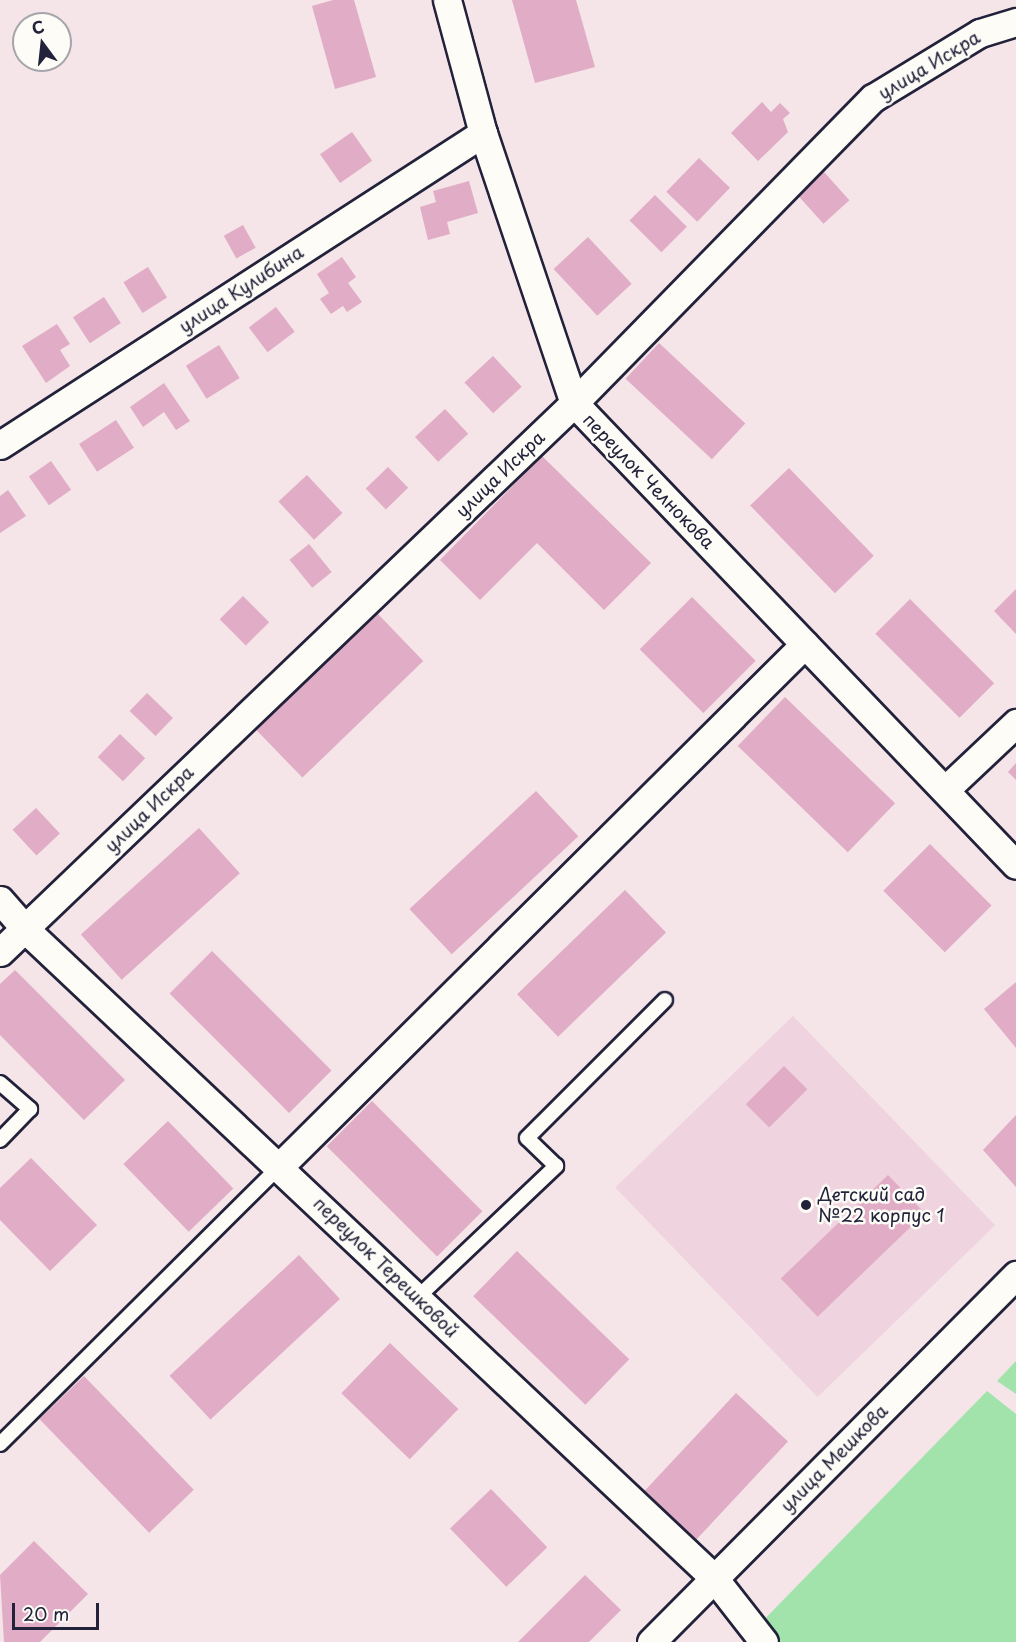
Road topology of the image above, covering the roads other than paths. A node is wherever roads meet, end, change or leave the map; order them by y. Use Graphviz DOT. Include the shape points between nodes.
graph roads {
  1 [pos="447,0"];
  2 [pos="1016,22"];
  3 [pos="483,132"];
  4 [pos="574,403"];
  5 [pos="0,445"];
  6 [pos="805,644"];
  7 [pos="1016,723"];
  8 [pos="945,790"];
  9 [pos="1016,865"];
  10 [pos="0,900"];
  11 [pos="24,928"];
  12 [pos="0,952"];
  13 [pos="665,1000"];
  14 [pos="0,1083"];
  15 [pos="0,1140"];
  16 [pos="280,1166"];
  17 [pos="1016,1275"];
  18 [pos="417,1298"];
  19 [pos="0,1444"];
  20 [pos="714,1578"];
  21 [pos="651,1642"];
  22 [pos="764,1642"];
  1 -- 3 [label="street, переулок Челнокова"];
  2 -- 4 [label="street, улица Искра" via="980,33 873,98"];
  3 -- 4 [label="street, переулок Челнокова"];
  3 -- 5 [label="street, улица Кулибина"];
  4 -- 6 [label="street, переулок Челнокова"];
  4 -- 11 [label="street, улица Искра"];
  6 -- 8 [label="street, переулок Челнокова"];
  6 -- 16 [label="street"];
  7 -- 8 [label="street"];
  8 -- 9 [label="street, переулок Челнокова"];
  10 -- 11 [label="street, переулок Терешковой"];
  11 -- 12 [label="street, улица Искра"];
  11 -- 16 [label="street, переулок Терешковой"];
  13 -- 18 [label="lane" via="527,1138 556,1166"];
  14 -- 15 [label="lane" via="30,1108"];
  16 -- 18 [label="street, переулок Терешковой"];
  16 -- 19 [label="lane"];
  17 -- 20 [label="street, улица Мешкова"];
  18 -- 20 [label="street, переулок Терешковой"];
  20 -- 21 [label="street, улица Мешкова"];
  20 -- 22 [label="street, переулок Терешковой"];
}
